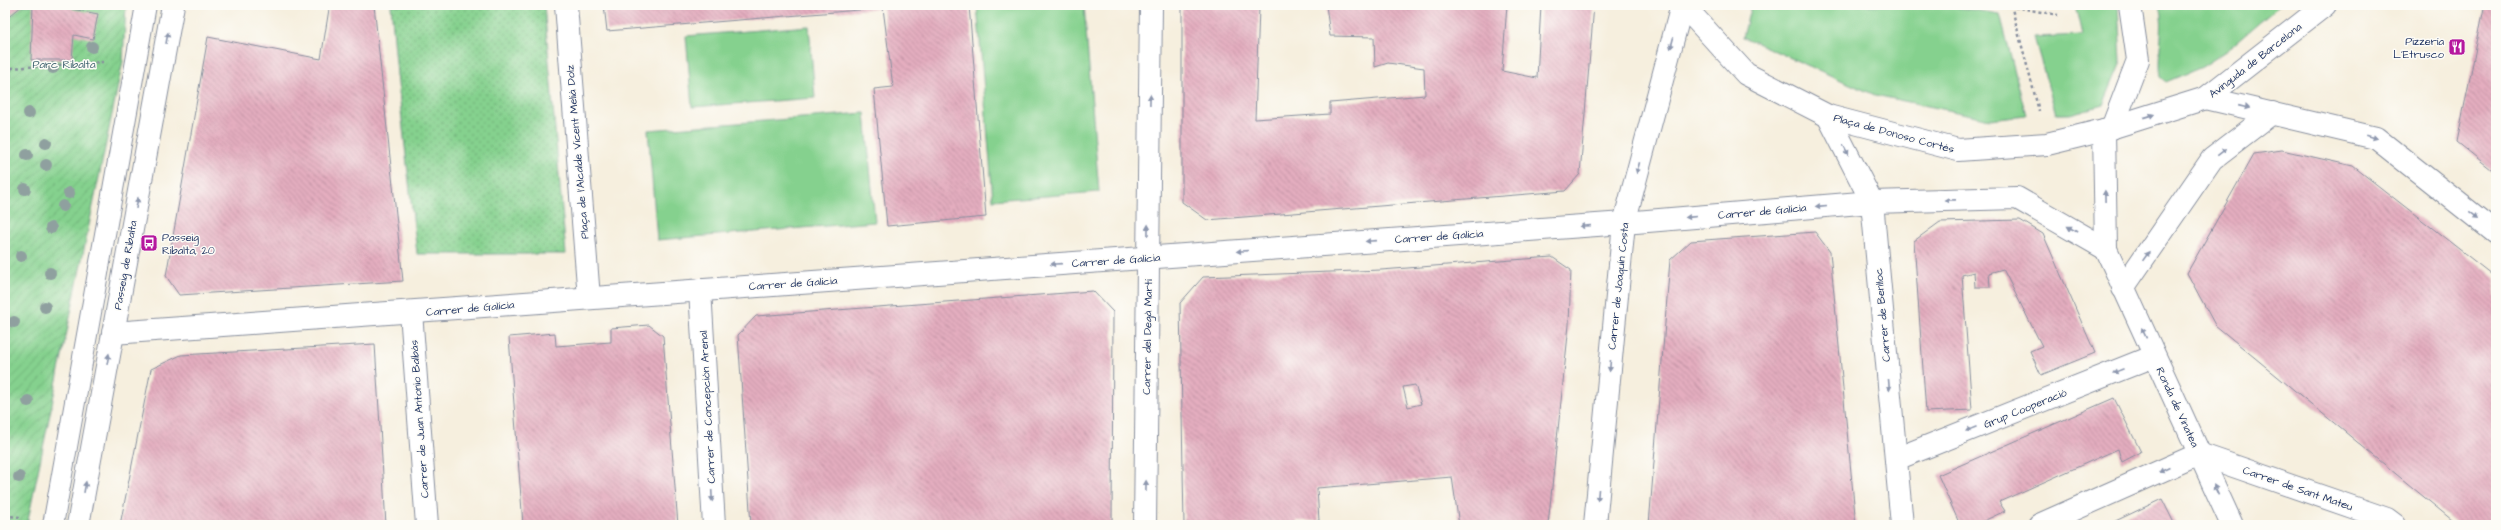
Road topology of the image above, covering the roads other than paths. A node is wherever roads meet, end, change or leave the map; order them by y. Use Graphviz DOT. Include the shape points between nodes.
graph roads {
  1 [pos="146,5"];
  2 [pos="172,5"];
  3 [pos="566,5"];
  4 [pos="1151,5"];
  5 [pos="1682,5"];
  6 [pos="2130,5"];
  7 [pos="2325,5"];
  8 [pos="2206,98"];
  9 [pos="2272,113"];
  10 [pos="1828,116"];
  11 [pos="2108,129"];
  12 [pos="1872,202"];
  13 [pos="1624,223"];
  14 [pos="2496,233"];
  15 [pos="2106,249"];
  16 [pos="1148,257"];
  17 [pos="2123,288"];
  18 [pos="700,290"];
  19 [pos="589,298"];
  20 [pos="411,312"];
  21 [pos="113,333"];
  22 [pos="2154,356"];
  23 [pos="2199,454"];
  24 [pos="1896,459"];
  25 [pos="53,525"];
  26 [pos="78,525"];
  27 [pos="427,525"];
  28 [pos="714,525"];
  29 [pos="1145,525"];
  30 [pos="1595,525"];
  31 [pos="1902,525"];
  32 [pos="2038,525"];
  33 [pos="2232,525"];
  34 [pos="2395,525"];
  1 -- 25 [label="lane"];
  21 -- 2 [label="street, Passeig de Ribalta, one-way"];
  3 -- 19 [label="street, Plaça de l'Alcalde Vicent Meliá Dolz"];
  16 -- 4 [label="street, Carrer del Degà Martí, one-way"];
  5 -- 10 [label="street, Plaça de Donoso Cortés" via="1746,74"];
  5 -- 13 [label="street, Carrer de Joaquín Costa, one-way"];
  6 -- 11 [label="street" via="2138,60"];
  7 -- 8 [label="street, Avinguda de Barcelona"];
  8 -- 9 [label="street, one-way"];
  11 -- 8 [label="street, Avinguda de Barcelona, one-way"];
  9 -- 14 [label="street, one-way" via="2376,138"];
  17 -- 9 [label="street, one-way" via="2212,159"];
  10 -- 11 [label="street, Plaça de Donoso Cortés" via="1958,150 2047,144"];
  10 -- 12 [label="street, Carrer de Benlloc, one-way"];
  15 -- 11 [label="street, Ronda de Vinatea, one-way"];
  12 -- 13 [label="street, Carrer de Galícia, one-way"];
  15 -- 12 [label="street, Carrer de Galícia, one-way" via="2017,198"];
  12 -- 24 [label="street, Carrer de Benlloc, one-way"];
  13 -- 16 [label="street, Carrer de Galícia, one-way"];
  13 -- 30 [label="street, Carrer de Joaquín Costa, one-way"];
  15 -- 17 [label="street, Ronda de Vinatea"];
  16 -- 18 [label="street, Carrer de Galícia, one-way"];
  29 -- 16 [label="street, Carrer del Degà Martí, one-way"];
  22 -- 17 [label="street, Ronda de Vinatea, one-way"];
  18 -- 19 [label="street, Carrer de Galícia"];
  18 -- 28 [label="street, Carrer de Concepción Arenal, one-way"];
  19 -- 20 [label="street, Carrer de Galícia"];
  20 -- 21 [label="street, Carrer de Galícia"];
  20 -- 27 [label="street, Carrer de Juan Antonio Balbás"];
  26 -- 21 [label="street, Passeig de Ribalta, one-way"];
  22 -- 23 [label="street, Ronda de Vinatea"];
  22 -- 24 [label="street, Grup Cooperació, one-way"];
  23 -- 32 [label="street, one-way"];
  33 -- 23 [label="street, Ronda de Vinatea, one-way"];
  23 -- 34 [label="street, Carrer de Sant Mateu" via="2387,519"];
  24 -- 31 [label="street, Carrer de Benlloc"];
}
